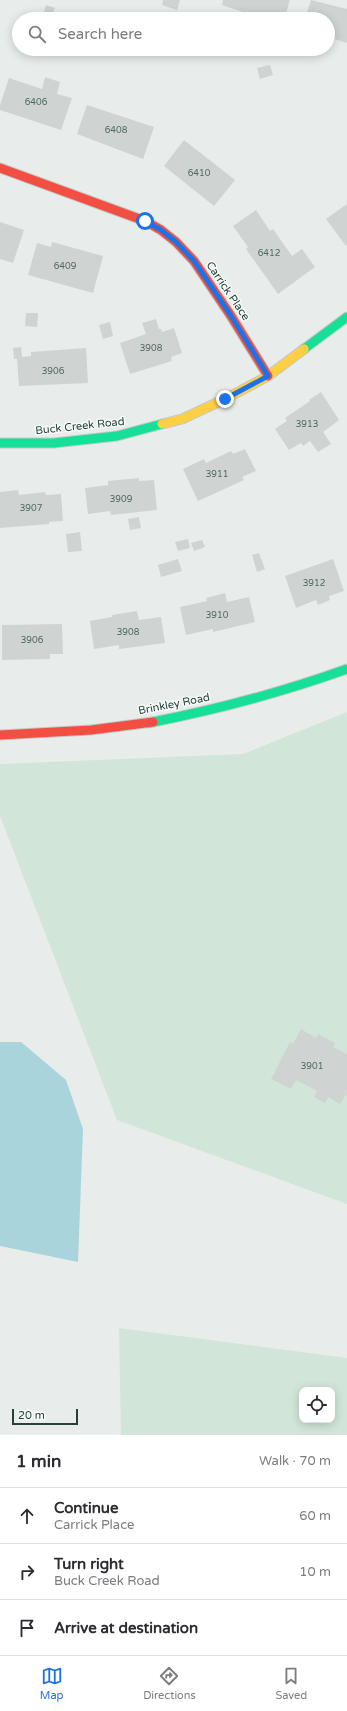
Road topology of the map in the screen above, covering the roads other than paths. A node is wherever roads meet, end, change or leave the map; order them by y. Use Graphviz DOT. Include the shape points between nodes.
graph roads {
  1 [pos="0,168"];
  2 [pos="347,317"];
  3 [pos="268,376"];
  4 [pos="0,442"];
  5 [pos="347,669"];
  6 [pos="0,734"];
  1 -- 3 [label="street, Carrick Place" via="145,221 161,230 194,261"];
  2 -- 3 [label="street, Buck Creek Road"];
  3 -- 4 [label="street, Buck Creek Road" via="182,419 144,430 117,436 54,443"];
  5 -- 6 [label="street, Brinkley Road" via="302,686 188,715 120,727"];
}
